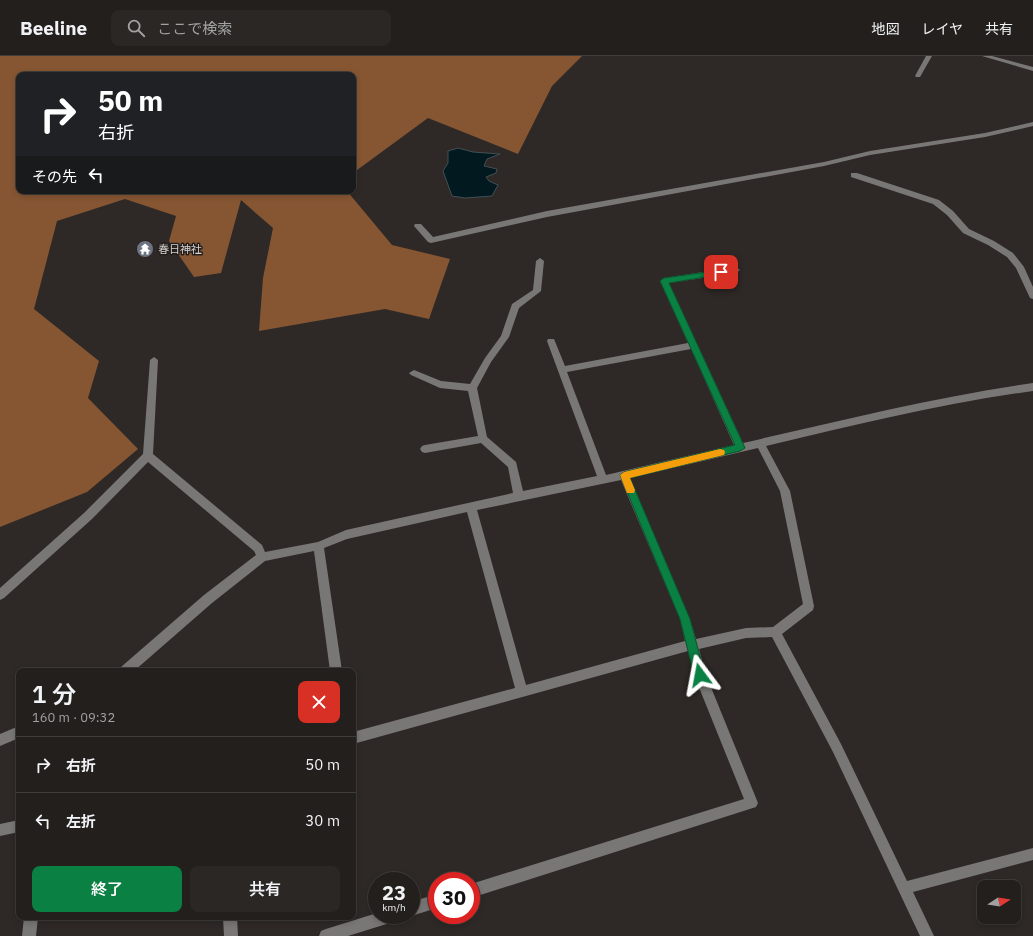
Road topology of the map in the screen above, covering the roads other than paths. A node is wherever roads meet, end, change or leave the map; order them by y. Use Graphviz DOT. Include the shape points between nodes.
graph roads {
  1 [pos="929,56"];
  2 [pos="985,56"];
  3 [pos="1033,69"];
  4 [pos="918,76"];
  5 [pos="1033,124"];
  6 [pos="854,175"];
  7 [pos="418,226"];
  8 [pos="540,261"];
  9 [pos="736,270"];
  10 [pos="1033,296"];
  11 [pos="551,341"];
  12 [pos="694,345"];
  13 [pos="154,360"];
  14 [pos="562,370"];
  15 [pos="414,373"];
  16 [pos="1033,387"];
  17 [pos="472,388"];
  18 [pos="483,439"];
  19 [pos="760,443"];
  20 [pos="740,448"];
  21 [pos="425,449"];
  22 [pos="148,456"];
  23 [pos="624,475"];
  24 [pos="603,480"];
  25 [pos="519,496"];
  26 [pos="470,507"];
  27 [pos="318,546"];
  28 [pos="262,557"];
  29 [pos="0,595"];
  30 [pos="775,632"];
  31 [pos="692,645"];
  32 [pos="128,668"];
  33 [pos="336,668"];
  34 [pos="522,691"];
  35 [pos="16,733"];
  36 [pos="356,737"];
  37 [pos="0,740"];
  38 [pos="16,827"];
  39 [pos="0,830"];
  40 [pos="1033,854"];
  41 [pos="480,888"];
  42 [pos="904,888"];
  43 [pos="31,920"];
  44 [pos="230,920"];
  45 [pos="368,923"];
  46 [pos="29,936"];
  47 [pos="232,936"];
  48 [pos="326,936"];
  49 [pos="927,936"];
  1 -- 4 [label="street"];
  2 -- 3 [label="street"];
  5 -- 7 [label="street" via="985,135 870,153 824,164 547,214 431,240"];
  6 -- 10 [label="street" via="936,202 966,231 1010,255 1020,267"];
  8 -- 17 [label="street" via="537,291 514,306 505,337"];
  9 -- 12 [label="street" via="664,281"];
  11 -- 14 [label="street"];
  12 -- 14 [label="street"];
  12 -- 20 [label="street"];
  13 -- 22 [label="street"];
  14 -- 24 [label="street"];
  15 -- 17 [label="street" via="440,384"];
  16 -- 19 [label="street" via="921,406"];
  17 -- 18 [label="street"];
  18 -- 21 [label="street"];
  18 -- 25 [label="street" via="513,465"];
  19 -- 20 [label="street"];
  19 -- 30 [label="street" via="785,491 809,606"];
  20 -- 23 [label="street"];
  22 -- 28 [label="street" via="258,548"];
  22 -- 29 [label="street" via="88,516"];
  23 -- 24 [label="street"];
  23 -- 31 [label="street" via="685,619"];
  24 -- 25 [label="street"];
  25 -- 26 [label="street"];
  26 -- 27 [label="street" via="346,535"];
  26 -- 34 [label="street"];
  27 -- 28 [label="street"];
  27 -- 33 [label="street"];
  28 -- 32 [label="street" via="208,599"];
  30 -- 31 [label="street" via="746,633"];
  30 -- 42 [label="street" via="837,748"];
  31 -- 34 [label="street"];
  31 -- 41 [label="street" via="700,675 752,804"];
  34 -- 36 [label="street"];
  35 -- 37 [label="street"];
  38 -- 39 [label="street"];
  40 -- 42 [label="street"];
  42 -- 49 [label="street"];
  43 -- 46 [label="street"];
  44 -- 47 [label="street"];
  45 -- 48 [label="street"];
}
